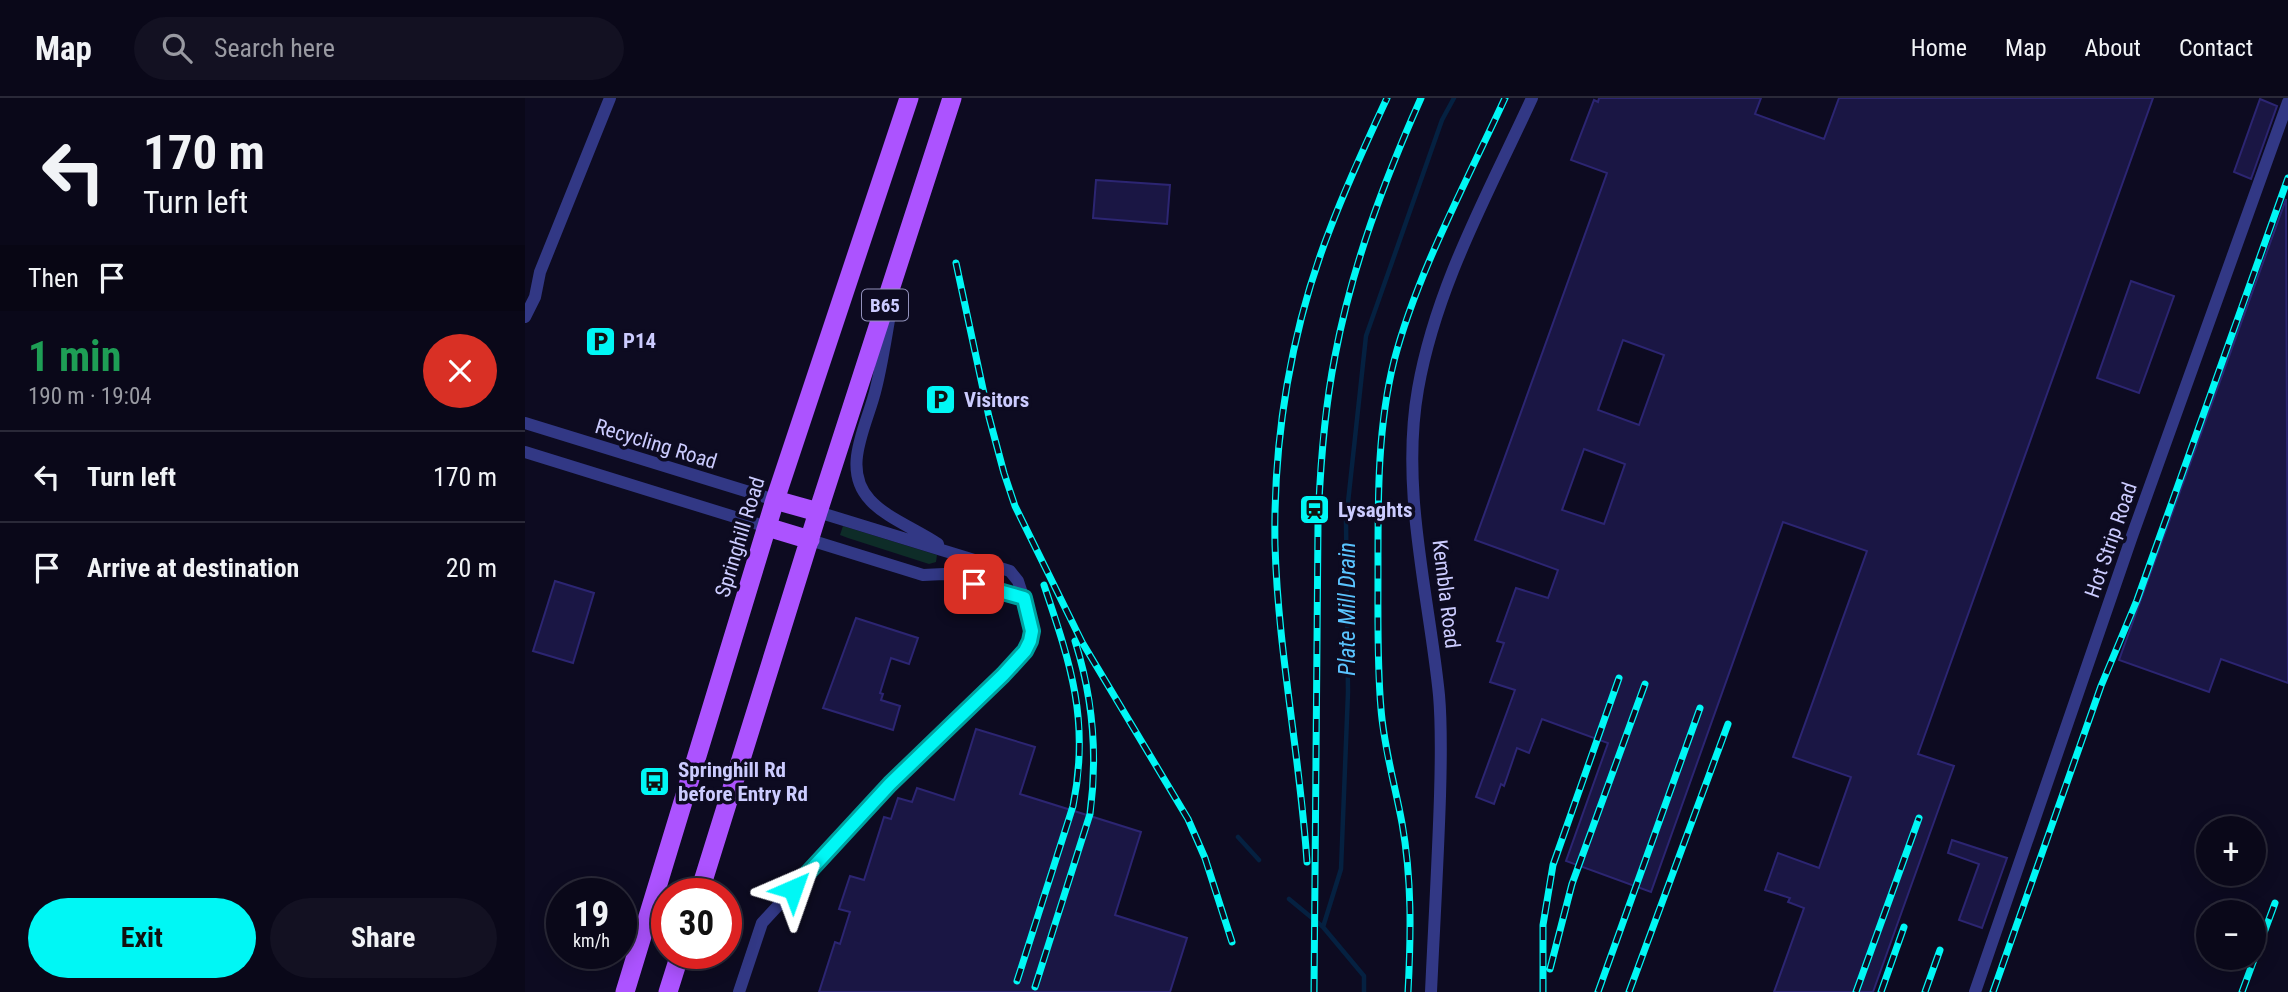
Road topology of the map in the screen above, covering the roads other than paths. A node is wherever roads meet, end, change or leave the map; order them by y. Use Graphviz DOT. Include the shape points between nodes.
graph roads {
  1 [pos="611,98"];
  2 [pos="909,98"];
  3 [pos="952,98"];
  4 [pos="1532,98"];
  5 [pos="2288,102"];
  6 [pos="898,265"];
  7 [pos="540,272"];
  8 [pos="525,286"];
  9 [pos="525,317"];
  10 [pos="525,423"];
  11 [pos="525,452"];
  12 [pos="775,500"];
  13 [pos="818,512"];
  14 [pos="767,527"];
  15 [pos="810,540"];
  16 [pos="950,552"];
  17 [pos="944,574"];
  18 [pos="1024,598"];
  19 [pos="704,878"];
  20 [pos="675,969"];
  21 [pos="625,992"];
  22 [pos="668,992"];
  23 [pos="739,992"];
  24 [pos="1431,992"];
  25 [pos="1975,992"];
  1 -- 7 [label="street"];
  2 -- 12 [label="main road, Springhill Road / B65"];
  3 -- 6 [label="main road, B65"];
  4 -- 24 [label="street, Kembla Road" via="1443,296 1423,364 1414,417 1416,512 1442,730"];
  5 -- 25 [label="street, Hot Strip Road"];
  6 -- 13 [label="main road, B65"];
  6 -- 16 [label="street" via="856,474 863,492 877,507"];
  7 -- 8 [label="street"];
  7 -- 9 [label="street"];
  10 -- 12 [label="street, Recycling Road"];
  11 -- 14 [label="street"];
  12 -- 13 [label="main road"];
  12 -- 14 [label="main road, Springhill Road / B65"];
  13 -- 15 [label="main road, B65"];
  13 -- 16 [label="street"];
  14 -- 15 [label="main road"];
  14 -- 21 [label="main road, Springhill Road / B65"];
  15 -- 17 [label="street" via="923,575"];
  15 -- 19 [label="main road, B65"];
  16 -- 17 [label="street"];
  16 -- 18 [label="street" via="1012,572"];
  17 -- 18 [label="street"];
  18 -- 23 [label="street" via="1032,631 1025,651 890,784 762,923"];
  20 -- 22 [label="main road"];
}
